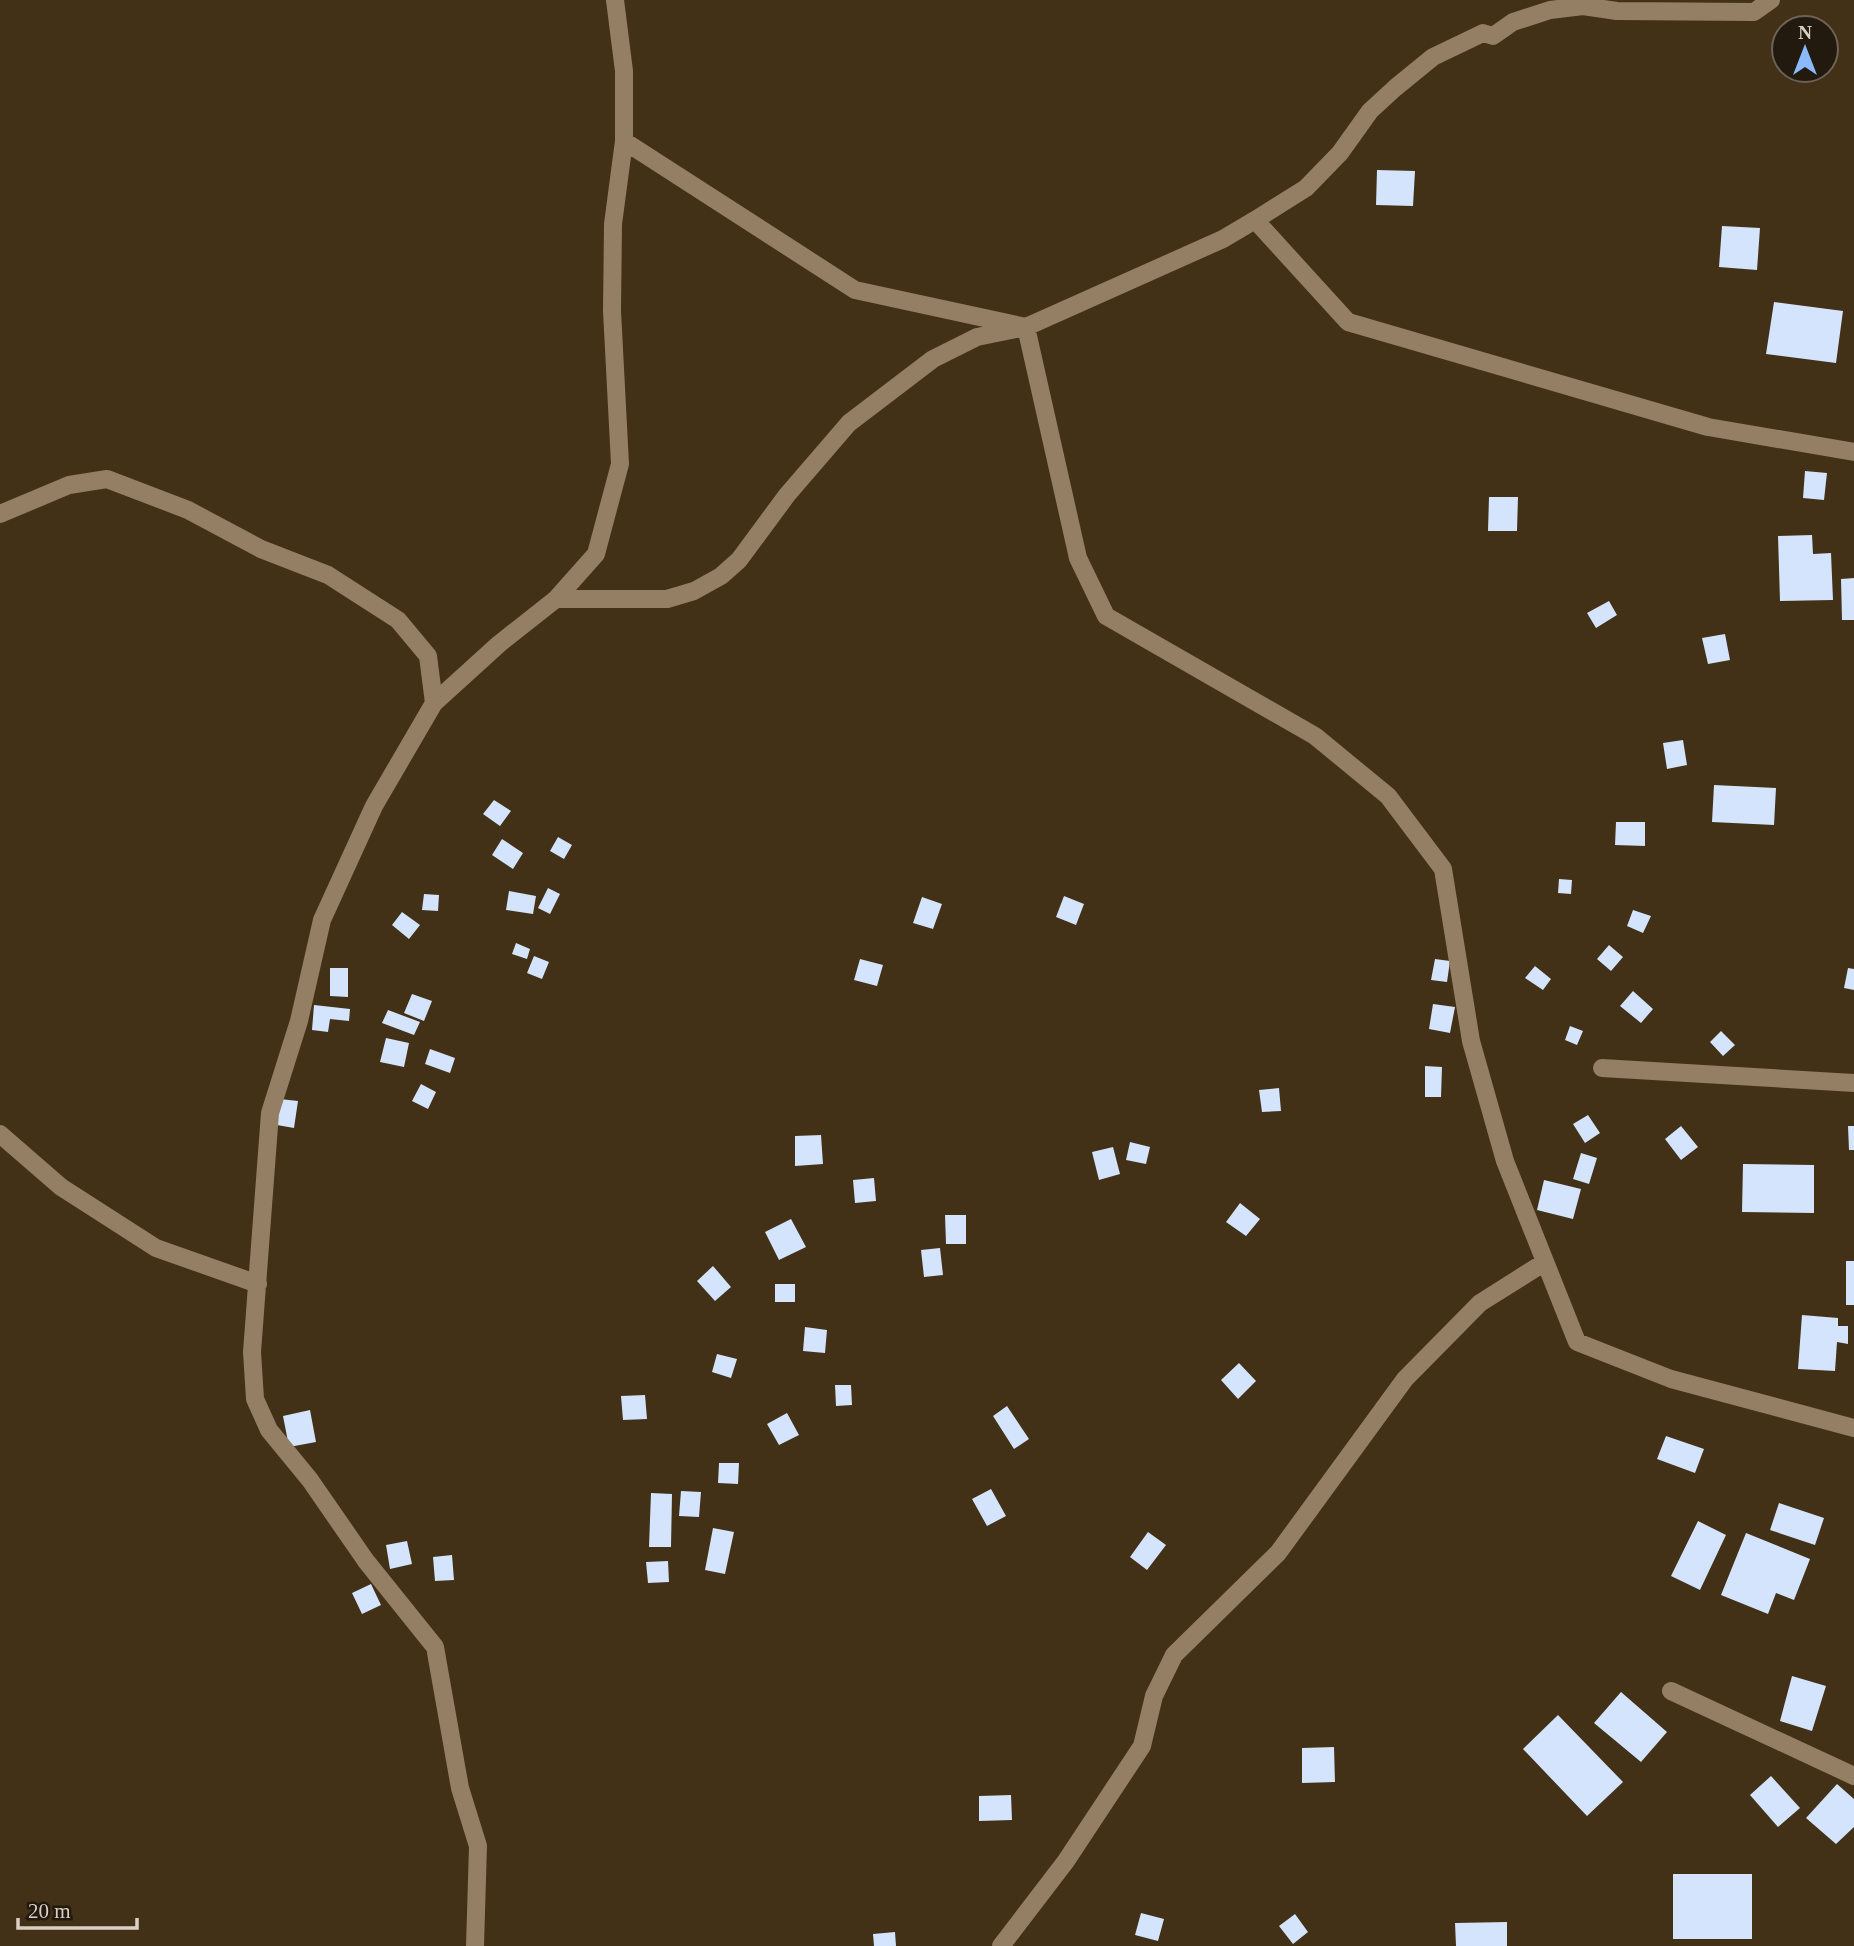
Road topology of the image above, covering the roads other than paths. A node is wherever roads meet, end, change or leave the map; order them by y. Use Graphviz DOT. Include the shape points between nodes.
graph roads {
  1 [pos="615,0"];
  2 [pos="1771,0"];
  3 [pos="624,141"];
  4 [pos="1255,220"];
  5 [pos="1026,327"];
  6 [pos="1854,452"];
  7 [pos="0,514"];
  8 [pos="556,599"];
  9 [pos="434,702"];
  10 [pos="1602,1068"];
  11 [pos="1854,1083"];
  12 [pos="0,1134"];
  13 [pos="1545,1262"];
  14 [pos="258,1284"];
  15 [pos="1854,1428"];
  16 [pos="1671,1691"];
  17 [pos="1854,1776"];
  18 [pos="475,1946"];
  19 [pos="1001,1946"];
  1 -- 3 [label="street" via="624,71"];
  2 -- 4 [label="street" via="1754,12 1617,11 1583,6 1513,22 1493,36 1483,33 1433,57 1395,88 1306,188"];
  3 -- 5 [label="street" via="855,290"];
  3 -- 8 [label="street" via="613,224 612,311 620,464 596,554"];
  4 -- 5 [label="street" via="1223,239"];
  4 -- 6 [label="street" via="1348,322 1709,427"];
  5 -- 8 [label="street" via="976,337 933,359 849,423 739,560 721,576 667,599"];
  5 -- 13 [label="street" via="1078,558 1106,616 1315,736 1388,796 1443,869 1471,1041 1505,1161"];
  7 -- 9 [label="street" via="69,485 107,479 188,510 261,549 328,575 398,620 428,656"];
  8 -- 9 [label="street"];
  9 -- 14 [label="street" via="374,806 323,920 299,1021 270,1113"];
  10 -- 11 [label="street"];
  12 -- 14 [label="street" via="61,1188 156,1248"];
  13 -- 15 [label="street" via="1577,1342 1671,1379"];
  13 -- 19 [label="street" via="1480,1303 1405,1379 1278,1553 1174,1655 1154,1696 1142,1746 1066,1861"];
  14 -- 18 [label="street" via="252,1352 255,1399 269,1430 435,1647 460,1788 478,1846"];
  16 -- 17 [label="street"];
}
